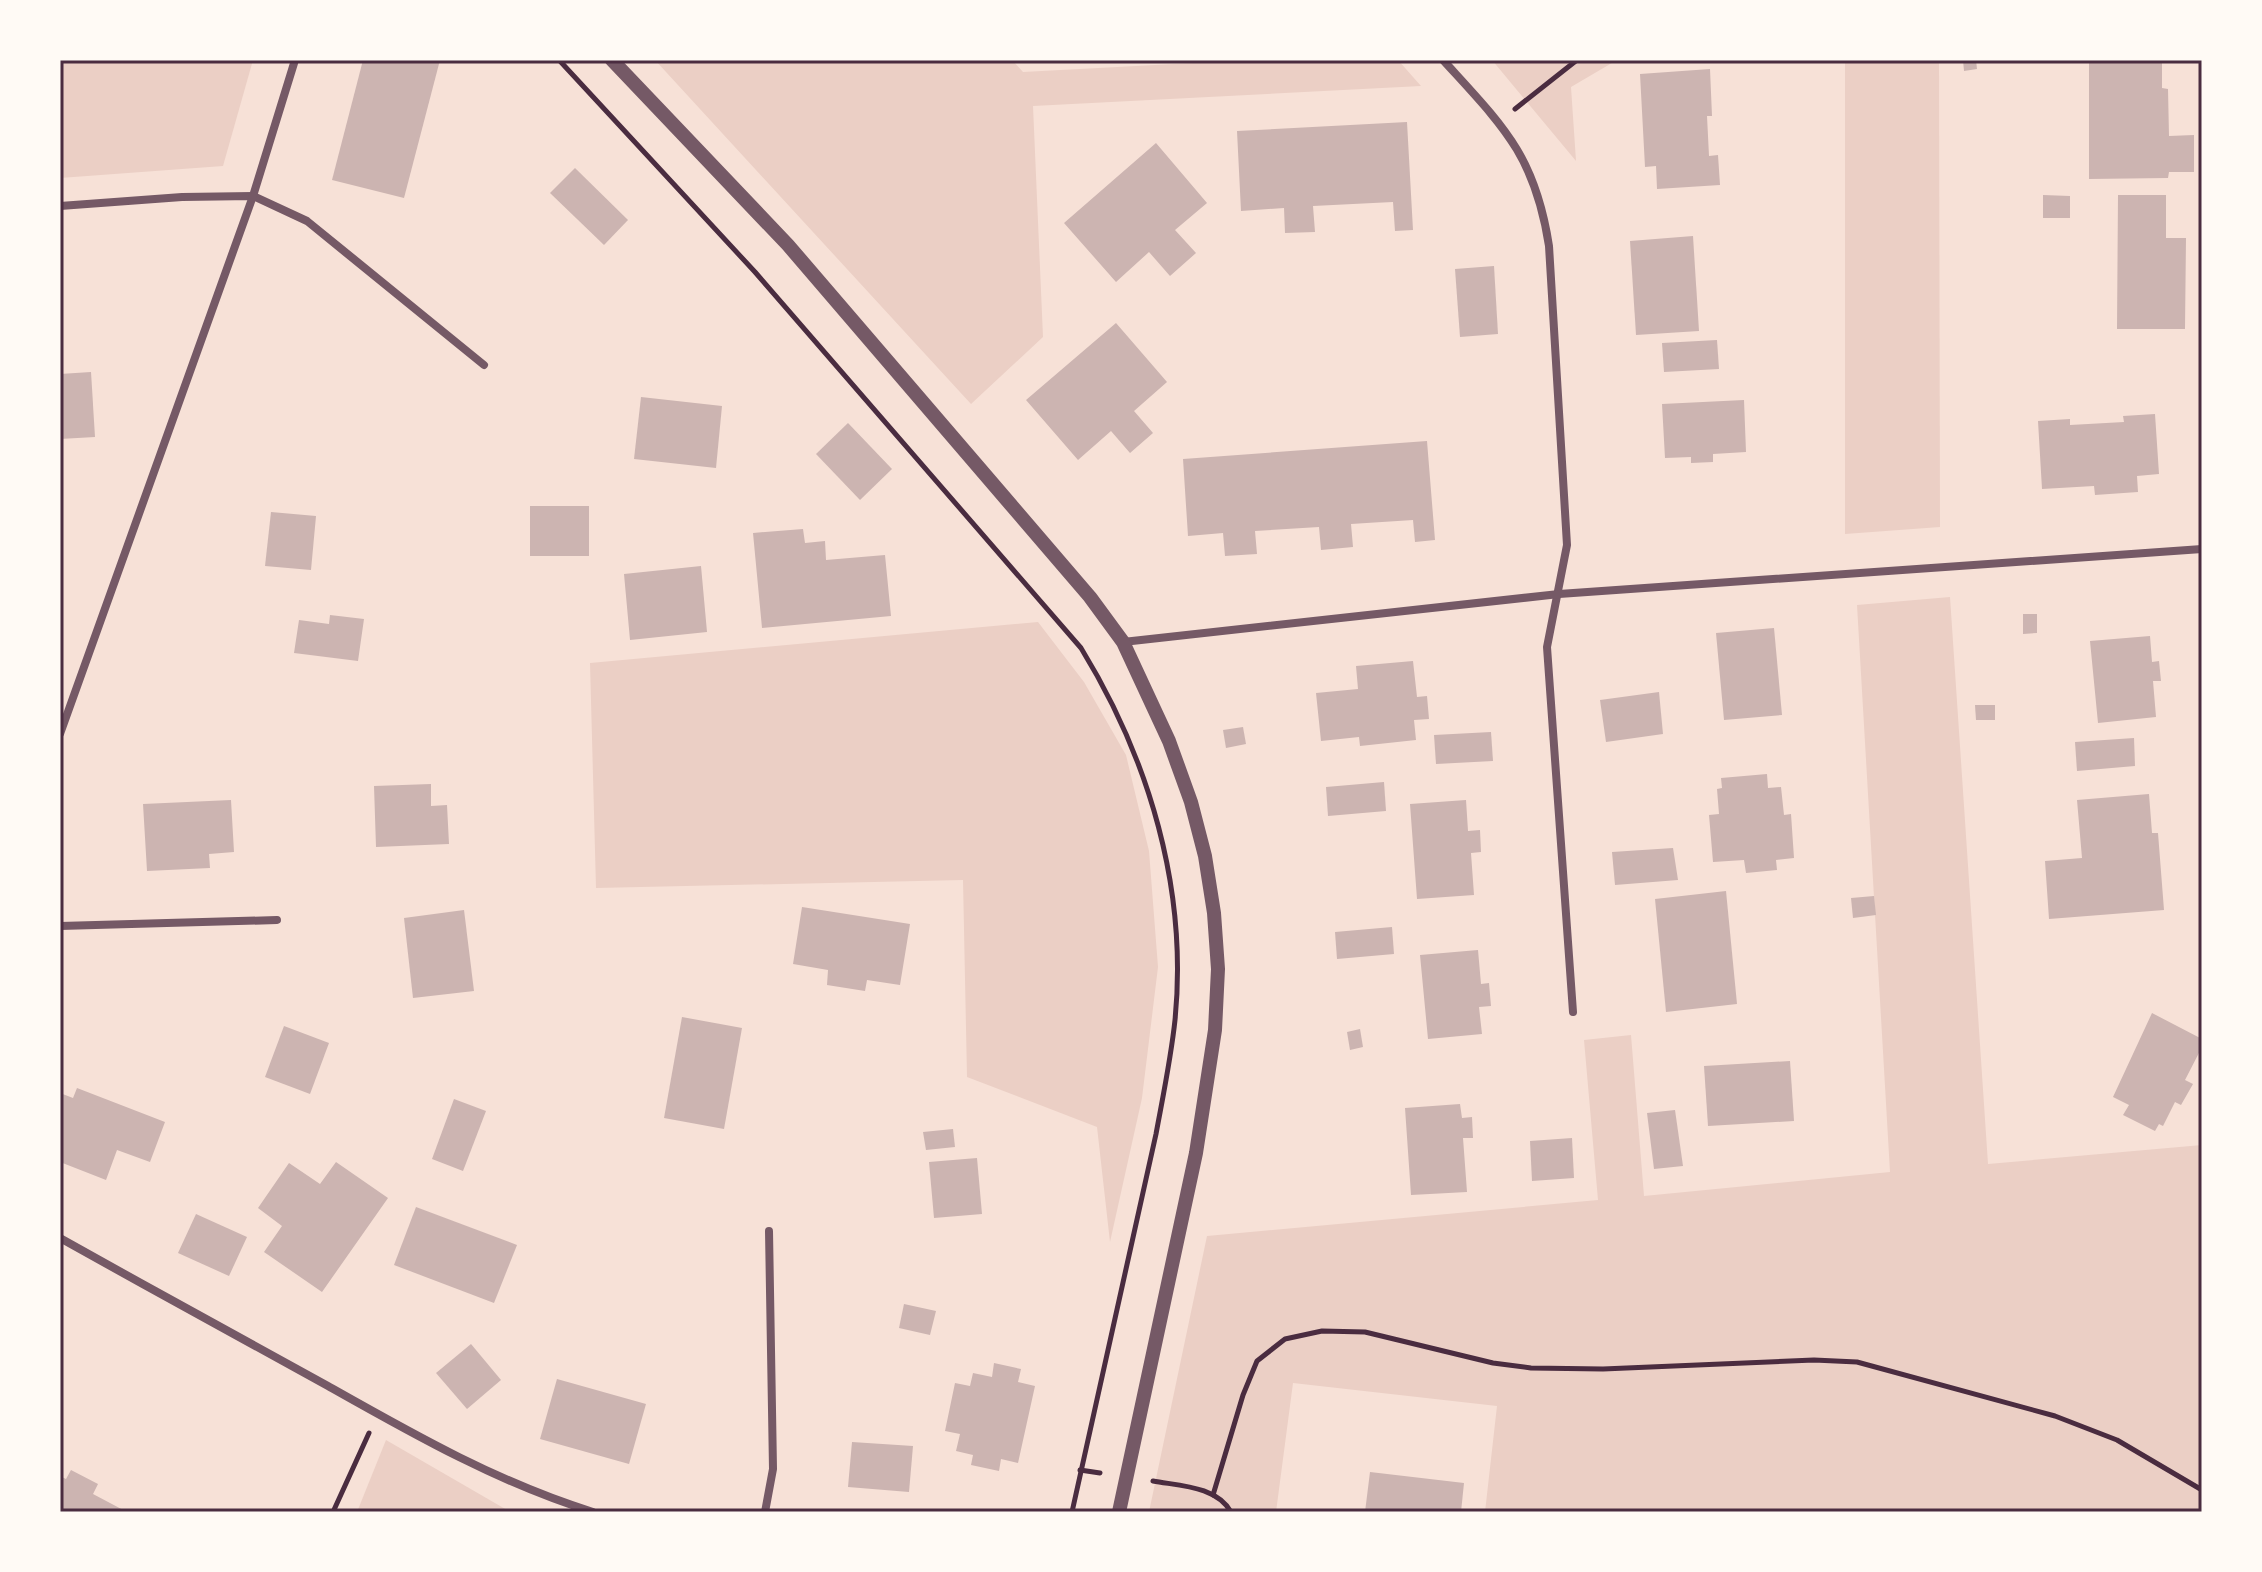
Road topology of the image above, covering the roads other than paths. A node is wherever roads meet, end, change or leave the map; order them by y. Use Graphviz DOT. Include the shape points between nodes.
graph roads {
  1 [pos="295,60"];
  2 [pos="612,60"];
  3 [pos="1443,60"];
  4 [pos="253,196"];
  5 [pos="60,206"];
  6 [pos="484,365"];
  7 [pos="2202,549"];
  8 [pos="1559,594"];
  9 [pos="1123,642"];
  10 [pos="60,734"];
  11 [pos="277,920"];
  12 [pos="60,926"];
  13 [pos="1573,1012"];
  14 [pos="769,1231"];
  15 [pos="60,1238"];
  16 [pos="593,1512"];
  17 [pos="765,1512"];
  18 [pos="1119,1512"];
  1 -- 4 [label="street"];
  2 -- 9 [label="street" via="788,245"];
  3 -- 8 [label="street" via="1519,148 1543,207 1567,545"];
  4 -- 5 [label="street"];
  4 -- 6 [label="street" via="307,221"];
  4 -- 10 [label="street"];
  7 -- 8 [label="street"];
  8 -- 9 [label="street"];
  8 -- 13 [label="street" via="1547,647"];
  9 -- 18 [label="street" via="1191,802 1205,856 1218,969 1215,1030 1196,1153"];
  11 -- 12 [label="street"];
  14 -- 17 [label="street" via="773,1469"];
  15 -- 16 [label="street" via="506,1481"];
}
